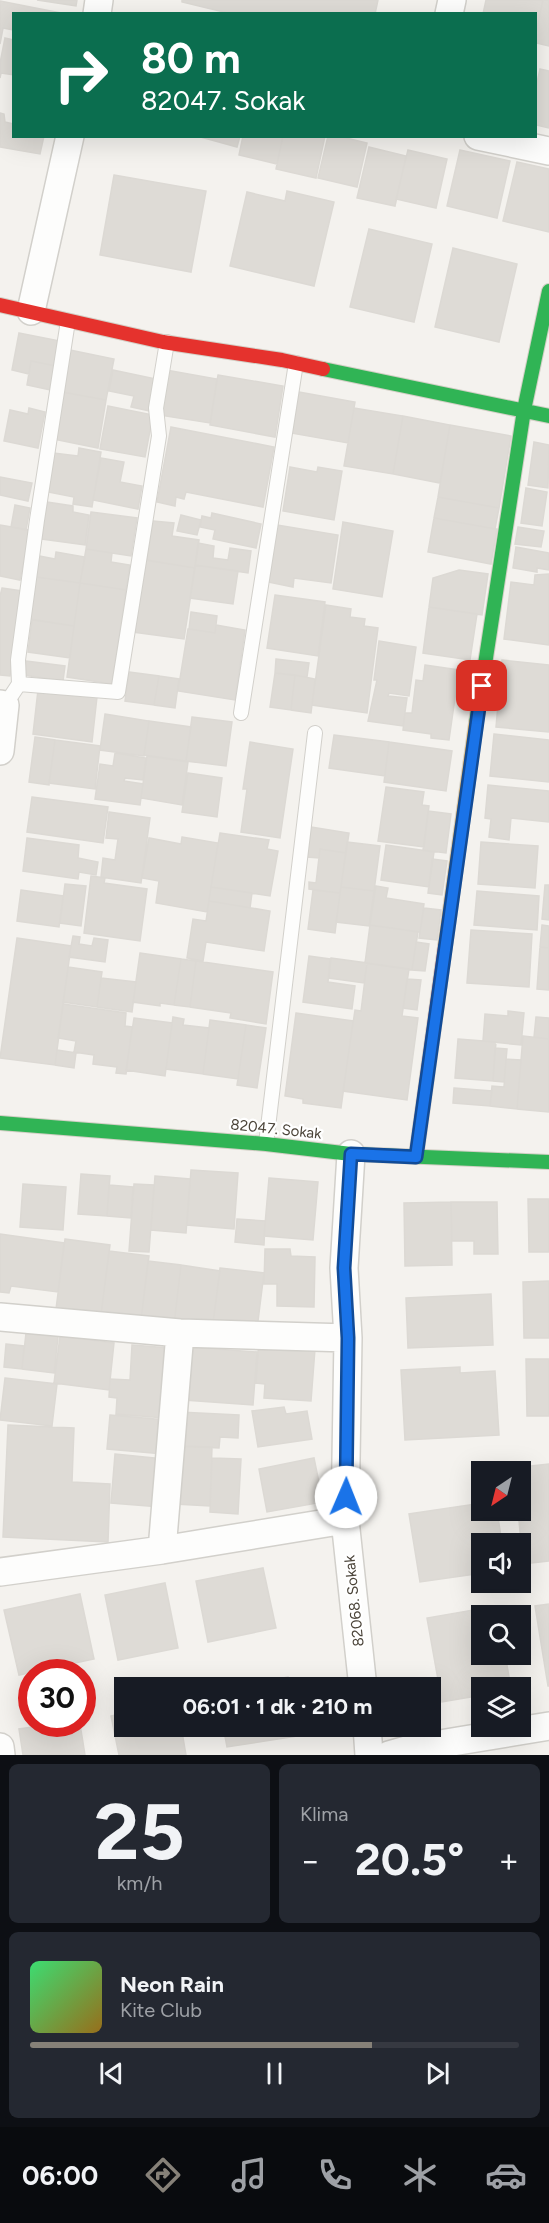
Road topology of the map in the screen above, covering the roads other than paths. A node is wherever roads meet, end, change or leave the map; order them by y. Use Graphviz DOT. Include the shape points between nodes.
graph roads {
  1 [pos="70,138"];
  2 [pos="487,138"];
  3 [pos="549,151"];
  4 [pos="549,291"];
  5 [pos="0,305"];
  6 [pos="31,311"];
  7 [pos="68,320"];
  8 [pos="167,342"];
  9 [pos="296,363"];
  10 [pos="524,410"];
  11 [pos="549,416"];
  12 [pos="8,697"];
  13 [pos="241,714"];
  14 [pos="315,733"];
  15 [pos="0,751"];
  16 [pos="0,1122"];
  17 [pos="266,1144"];
  18 [pos="351,1154"];
  19 [pos="416,1157"];
  20 [pos="549,1162"];
  21 [pos="0,1317"];
  22 [pos="180,1333"];
  23 [pos="348,1338"];
  24 [pos="345,1520"];
  25 [pos="162,1550"];
  26 [pos="0,1572"];
  27 [pos="362,1677"];
  28 [pos="549,1726"];
  29 [pos="367,1737"];
  30 [pos="0,1747"];
  31 [pos="1,1755"];
  32 [pos="369,1755"];
  33 [pos="389,1755"];
  1 -- 6 [label="street"];
  2 -- 3 [label="street"];
  4 -- 10 [label="street"];
  5 -- 6 [label="street"];
  6 -- 7 [label="street"];
  7 -- 8 [label="street"];
  7 -- 12 [label="lane" via="18,660"];
  8 -- 9 [label="street"];
  8 -- 12 [label="lane" via="156,408 159,436 118,692"];
  9 -- 10 [label="street"];
  9 -- 13 [label="lane"];
  10 -- 11 [label="street"];
  10 -- 19 [label="street"];
  12 -- 15 [label="street"];
  14 -- 17 [label="lane"];
  16 -- 17 [label="street, 82047. Sokak"];
  17 -- 18 [label="street, 82047. Sokak"];
  18 -- 19 [label="street, 82047. Sokak"];
  18 -- 23 [label="street, 82068. Sokak" via="344,1268"];
  19 -- 20 [label="street, 82047. Sokak"];
  21 -- 22 [label="street"];
  22 -- 23 [label="street"];
  22 -- 25 [label="street"];
  23 -- 24 [label="street, 82068. Sokak"];
  24 -- 25 [label="street"];
  24 -- 27 [label="street, 82068. Sokak"];
  25 -- 26 [label="street"];
  28 -- 33 [label="street"];
  29 -- 32 [label="street"];
  30 -- 31 [label="street"];
}
